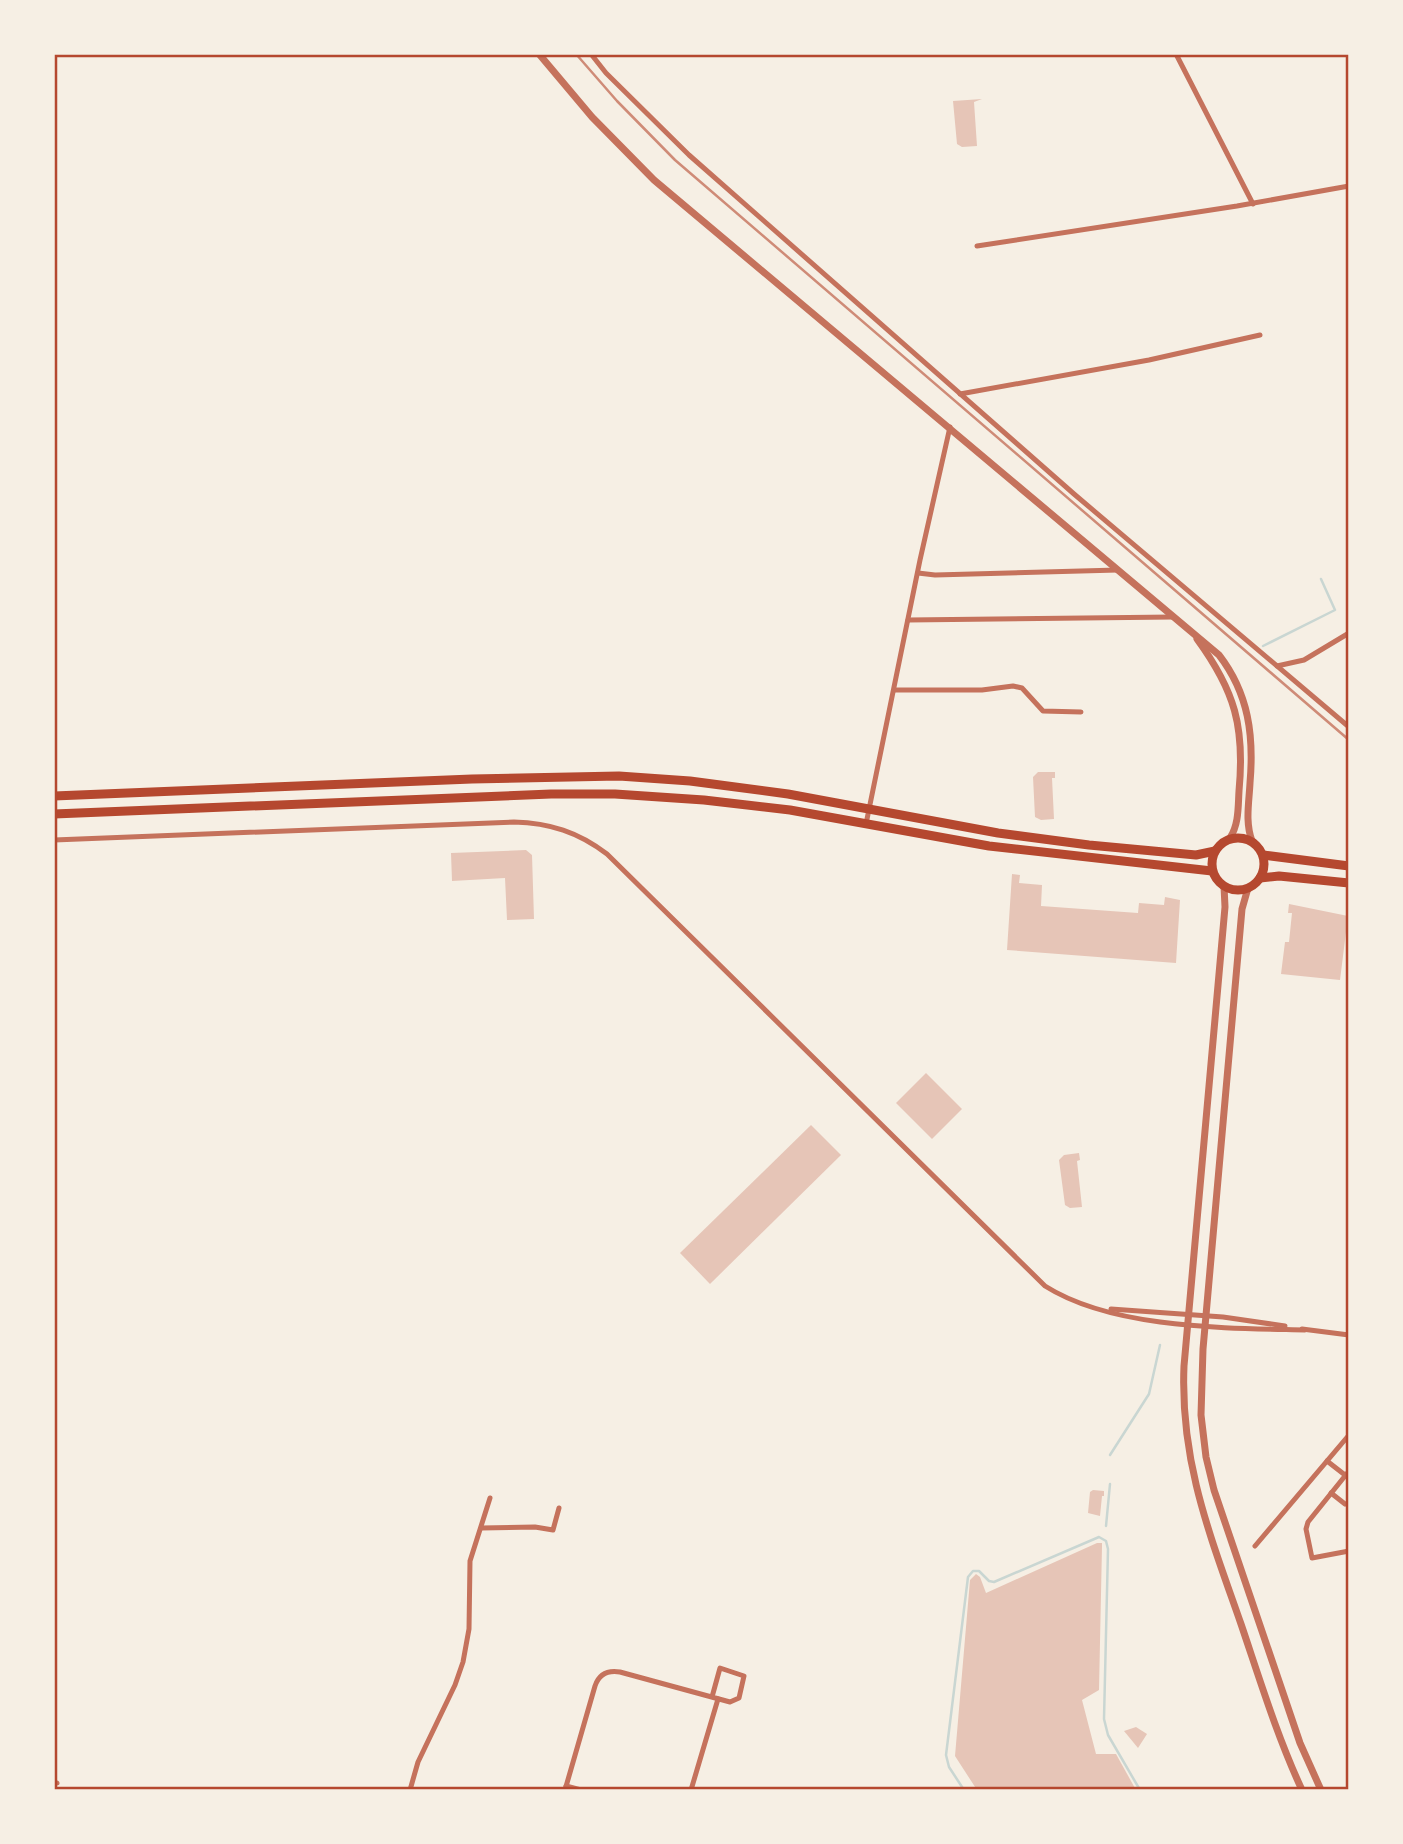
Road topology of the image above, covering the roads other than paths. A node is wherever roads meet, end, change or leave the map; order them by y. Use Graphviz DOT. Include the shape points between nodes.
graph roads {
  1 [pos="539,54"];
  2 [pos="591,54"];
  3 [pos="1176,54"];
  4 [pos="1349,186"];
  5 [pos="1253,204"];
  6 [pos="977,246"];
  7 [pos="1260,335"];
  8 [pos="960,394"];
  9 [pos="950,427"];
  10 [pos="1118,570"];
  11 [pos="918,573"];
  12 [pos="1173,617"];
  13 [pos="908,620"];
  14 [pos="1190,630"];
  15 [pos="1349,633"];
  16 [pos="1277,666"];
  17 [pos="895,690"];
  18 [pos="1081,712"];
  19 [pos="1349,727"];
  20 [pos="54,796"];
  21 [pos="869,809"];
  22 [pos="54,814"];
  23 [pos="866,824"];
  24 [pos="1230,838"];
  25 [pos="54,840"];
  26 [pos="1252,841"];
  27 [pos="1215,851"];
  28 [pos="1263,855"];
  29 [pos="1349,866"];
  30 [pos="1212,871"];
  31 [pos="1260,878"];
  32 [pos="1349,883"];
  33 [pos="1224,886"];
  34 [pos="1248,888"];
  35 [pos="1097,1308"];
  36 [pos="1189,1314"];
  37 [pos="1206,1315"];
  38 [pos="1188,1325"];
  39 [pos="1205,1327"];
  40 [pos="1305,1329"];
  41 [pos="1349,1335"];
  42 [pos="1349,1435"];
  43 [pos="1327,1461"];
  44 [pos="1347,1473"];
  45 [pos="1331,1493"];
  46 [pos="490,1498"];
  47 [pos="1345,1504"];
  48 [pos="559,1508"];
  49 [pos="481,1528"];
  50 [pos="1255,1546"];
  51 [pos="1349,1551"];
  52 [pos="715,1698"];
  53 [pos="566,1788"];
  54 [pos="410,1790"];
  55 [pos="581,1790"];
  56 [pos="691,1790"];
  57 [pos="1302,1790"];
  58 [pos="1321,1790"];
  1 -- 9 [label="street" via="654,180"];
  2 -- 8 [label="street" via="689,155"];
  3 -- 5 [label="street"];
  4 -- 5 [label="street"];
  5 -- 6 [label="street"];
  7 -- 8 [label="street"];
  8 -- 16 [label="street"];
  9 -- 10 [label="street"];
  9 -- 11 [label="street"];
  10 -- 11 [label="street"];
  10 -- 12 [label="street"];
  11 -- 13 [label="street"];
  12 -- 13 [label="street"];
  12 -- 14 [label="street"];
  13 -- 17 [label="street"];
  14 -- 24 [label="street" via="1221,676 1240,730 1238,807"];
  14 -- 26 [label="street" via="1219,655 1245,703 1252,748 1247,823"];
  15 -- 16 [label="street" via="1304,660"];
  16 -- 19 [label="street"];
  17 -- 18 [label="street" via="1013,686 1022,688 1043,711"];
  17 -- 21 [label="street"];
  20 -- 21 [label="main road" via="619,776 719,784"];
  21 -- 23 [label="street"];
  21 -- 27 [label="main road" via="1089,845 1196,855"];
  22 -- 23 [label="main road" via="587,794 704,800"];
  23 -- 30 [label="main road" via="989,846"];
  24 -- 26 [label="main road"];
  24 -- 27 [label="main road"];
  25 -- 35 [label="street" via="514,822 564,829 595,845 625,872 1034,1277 1066,1299"];
  26 -- 28 [label="main road"];
  27 -- 30 [label="main road"];
  28 -- 29 [label="main road"];
  28 -- 31 [label="main road"];
  30 -- 33 [label="main road"];
  31 -- 32 [label="main road"];
  31 -- 34 [label="main road"];
  33 -- 34 [label="main road"];
  33 -- 36 [label="street" via="1226,907"];
  34 -- 37 [label="street" via="1242,909"];
  35 -- 36 [label="street"];
  35 -- 38 [label="street"];
  36 -- 37 [label="street"];
  36 -- 38 [label="street"];
  37 -- 39 [label="street"];
  37 -- 40 [label="street"];
  38 -- 39 [label="street"];
  38 -- 57 [label="street" via="1184,1404 1195,1488 1270,1712"];
  39 -- 40 [label="street"];
  39 -- 58 [label="street" via="1201,1403 1211,1480 1300,1743"];
  40 -- 41 [label="street"];
  42 -- 43 [label="street"];
  43 -- 44 [label="street"];
  43 -- 50 [label="street"];
  44 -- 45 [label="street"];
  45 -- 47 [label="street"];
  45 -- 51 [label="street" via="1308,1522 1312,1558"];
  46 -- 49 [label="street"];
  48 -- 49 [label="street" via="553,1530"];
  49 -- 54 [label="street" via="470,1562 470,1622 463,1662"];
  52 -- 52 [label="street" via="720,1668 744,1676 736,1702"];
  52 -- 53 [label="street" via="620,1672 606,1673 595,1686"];
  52 -- 56 [label="street"];
  53 -- 55 [label="street"];
}
